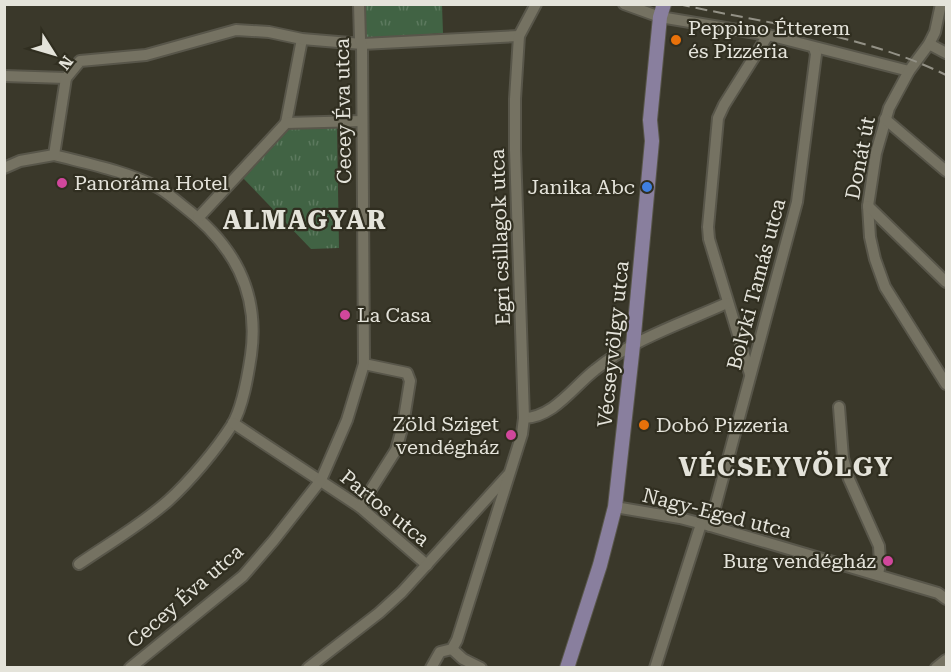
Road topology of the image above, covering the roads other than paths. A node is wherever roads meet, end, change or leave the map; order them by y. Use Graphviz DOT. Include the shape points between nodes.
graph roads {
  1 [pos="359,4"];
  2 [pos="536,4"];
  3 [pos="624,4"];
  4 [pos="941,4"];
  5 [pos="662,11"];
  6 [pos="768,35"];
  7 [pos="519,36"];
  8 [pos="302,39"];
  9 [pos="362,44"];
  10 [pos="929,44"];
  11 [pos="814,48"];
  12 [pos="946,53"];
  13 [pos="909,71"];
  14 [pos="4,76"];
  15 [pos="66,78"];
  16 [pos="885,119"];
  17 [pos="362,121"];
  18 [pos="286,123"];
  19 [pos="54,155"];
  20 [pos="4,168"];
  21 [pos="946,171"];
  22 [pos="868,206"];
  23 [pos="198,218"];
  24 [pos="946,282"];
  25 [pos="727,303"];
  26 [pos="633,345"];
  27 [pos="364,364"];
  28 [pos="750,374"];
  29 [pos="946,384"];
  30 [pos="839,407"];
  31 [pos="524,418"];
  32 [pos="233,423"];
  33 [pos="511,472"];
  34 [pos="321,480"];
  35 [pos="360,507"];
  36 [pos="615,507"];
  37 [pos="706,525"];
  38 [pos="78,564"];
  39 [pos="427,565"];
  40 [pos="878,575"];
  41 [pos="946,599"];
  42 [pos="452,649"];
  43 [pos="946,660"];
  44 [pos="130,668"];
  45 [pos="308,668"];
  46 [pos="431,668"];
  47 [pos="481,668"];
  48 [pos="567,668"];
  49 [pos="655,668"];
  50 [pos="936,668"];
  1 -- 9 [label="street, Cecey Éva utca"];
  2 -- 7 [label="street, Egri csillagok utca"];
  3 -- 5 [label="street"];
  4 -- 10 [label="street, Donát út"];
  5 -- 6 [label="street"];
  5 -- 26 [label="main road, Vécseyvölgy utca"];
  6 -- 11 [label="street"];
  6 -- 25 [label="street" via="718,118 708,227"];
  7 -- 9 [label="street"];
  7 -- 31 [label="street, Egri csillagok utca" via="515,150"];
  8 -- 9 [label="street"];
  8 -- 15 [label="street" via="236,30 146,55 80,61"];
  8 -- 18 [label="street"];
  9 -- 17 [label="street, Cecey Éva utca"];
  10 -- 12 [label="street"];
  10 -- 13 [label="street, Donát út"];
  11 -- 13 [label="street"];
  11 -- 28 [label="street, Bolyki Tamás utca" via="797,202"];
  13 -- 16 [label="street, Donát út"];
  14 -- 15 [label="street"];
  15 -- 19 [label="street"];
  16 -- 21 [label="street"];
  16 -- 22 [label="street, Donát út"];
  17 -- 18 [label="street"];
  17 -- 27 [label="street, Cecey Éva utca"];
  18 -- 23 [label="street"];
  19 -- 20 [label="street"];
  19 -- 23 [label="street" via="117,170 159,188"];
  22 -- 24 [label="street"];
  22 -- 29 [label="street, Donát út" via="870,237 885,287"];
  23 -- 32 [label="street" via="222,242 239,267 252,307 249,368"];
  25 -- 26 [label="street"];
  25 -- 28 [label="street"];
  26 -- 31 [label="street" via="596,369 549,411"];
  26 -- 36 [label="main road, Vécseyvölgy utca"];
  27 -- 34 [label="street, Cecey Éva utca" via="347,420"];
  27 -- 35 [label="street" via="407,373 410,381 396,450"];
  28 -- 37 [label="street, Bolyki Tamás utca"];
  30 -- 40 [label="street" via="843,458 879,546"];
  31 -- 33 [label="street, Egri csillagok utca"];
  32 -- 34 [label="street, Partos utca"];
  32 -- 38 [label="street" via="168,502"];
  33 -- 39 [label="street, Egri csillagok utca"];
  33 -- 42 [label="street, Egri csillagok utca"];
  34 -- 35 [label="street, Partos utca"];
  34 -- 44 [label="street, Cecey Éva utca" via="243,576"];
  35 -- 39 [label="street, Partos utca"];
  36 -- 37 [label="street, Nagy-Eged utca"];
  36 -- 48 [label="main road, Vécseyvölgy utca"];
  37 -- 40 [label="street, Nagy-Eged utca"];
  37 -- 49 [label="street, Bolyki Tamás utca"];
  39 -- 45 [label="street, Egri csillagok utca" via="379,613"];
  40 -- 41 [label="street, Nagy-Eged utca"];
  42 -- 46 [label="street, Egri csillagok utca" via="440,652"];
  42 -- 47 [label="street"];
  43 -- 50 [label="street"];
}
